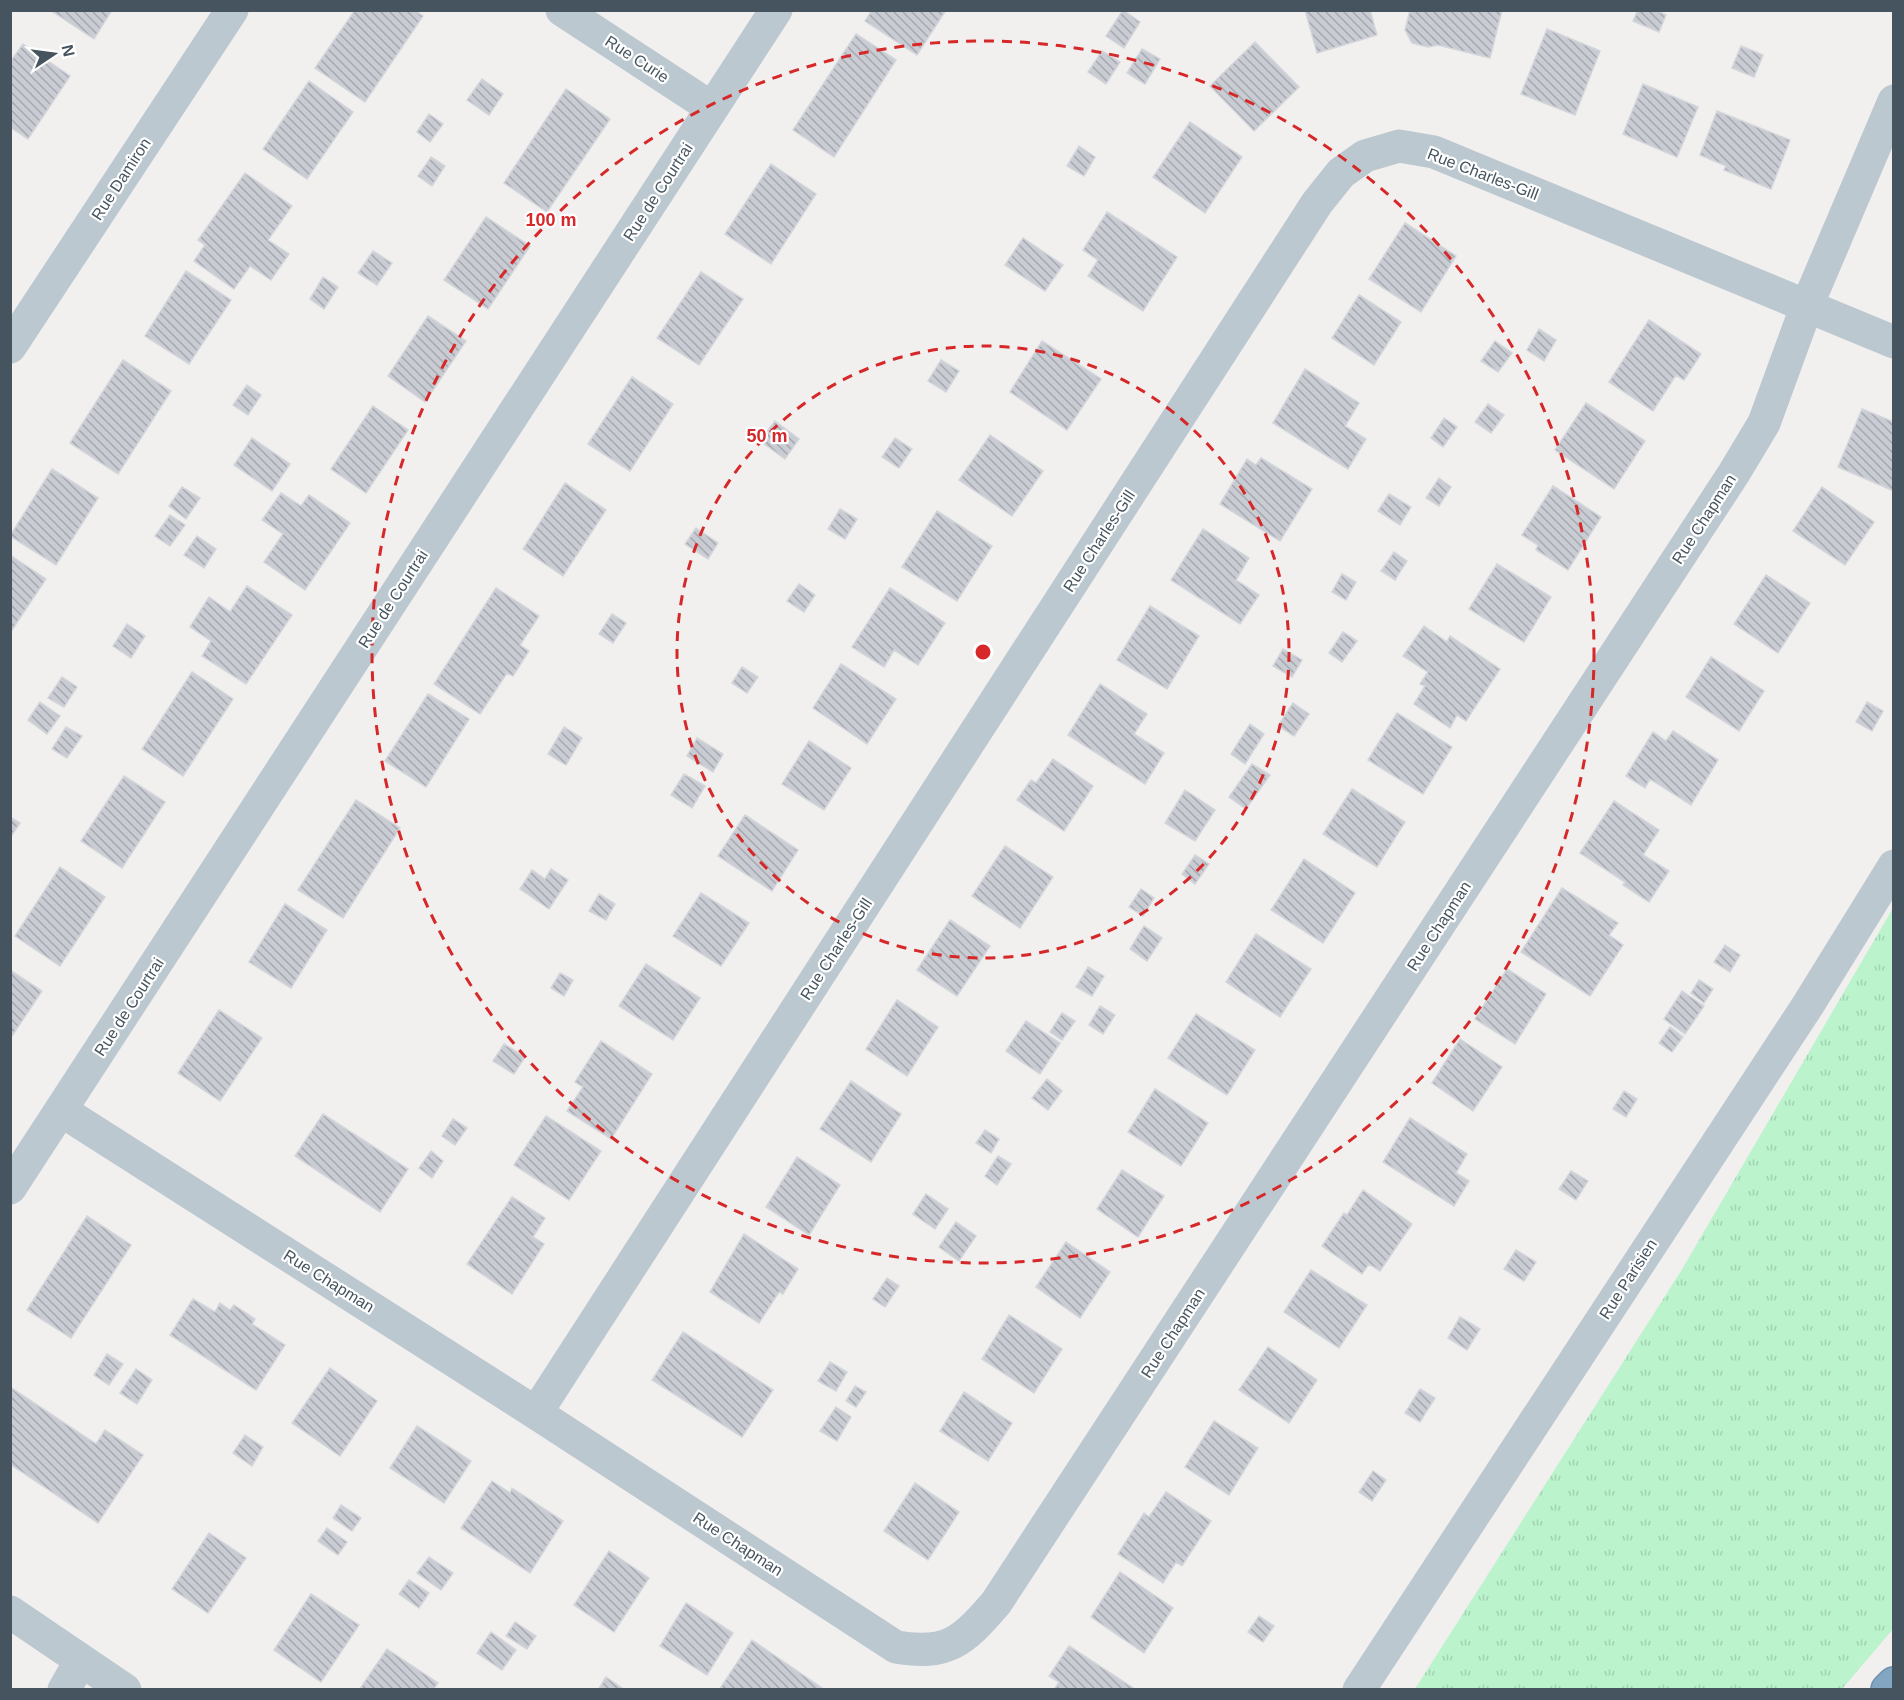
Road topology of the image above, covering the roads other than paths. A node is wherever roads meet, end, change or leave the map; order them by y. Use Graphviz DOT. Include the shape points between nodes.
graph roads {
  1 [pos="232,10"];
  2 [pos="562,10"];
  3 [pos="776,10"];
  4 [pos="1893,101"];
  5 [pos="712,108"];
  6 [pos="1806,308"];
  7 [pos="1893,342"];
  8 [pos="10,346"];
  9 [pos="1893,866"];
  10 [pos="62,1111"];
  11 [pos="10,1188"];
  12 [pos="536,1413"];
  13 [pos="10,1612"];
  14 [pos="81,1660"];
  15 [pos="1893,1684"];
  16 [pos="64,1689"];
  17 [pos="126,1689"];
  18 [pos="1359,1689"];
  19 [pos="1888,1689"];
  1 -- 8 [label="street, Rue Damiron"];
  2 -- 5 [label="street, Rue Curie"];
  3 -- 5 [label="street, Rue de Courtrai"];
  4 -- 6 [label="street, Rue Chapman"];
  5 -- 10 [label="street, Rue de Courtrai"];
  6 -- 7 [label="street, Rue Charles-Gill"];
  6 -- 12 [label="street, Rue Charles-Gill" via="1434,152 1399,146 1365,156 1341,172 1317,203"];
  6 -- 12 [label="street, Rue Chapman" via="1764,423 1734,473 996,1603 974,1629 946,1647 923,1652 896,1647"];
  9 -- 18 [label="street, Rue Parisien" via="1808,1005"];
  10 -- 11 [label="street, Rue de Courtrai"];
  10 -- 12 [label="street, Rue Chapman"];
  13 -- 14 [label="street"];
  14 -- 16 [label="street"];
  14 -- 17 [label="street"];
  15 -- 19 [label="highway"];
}
